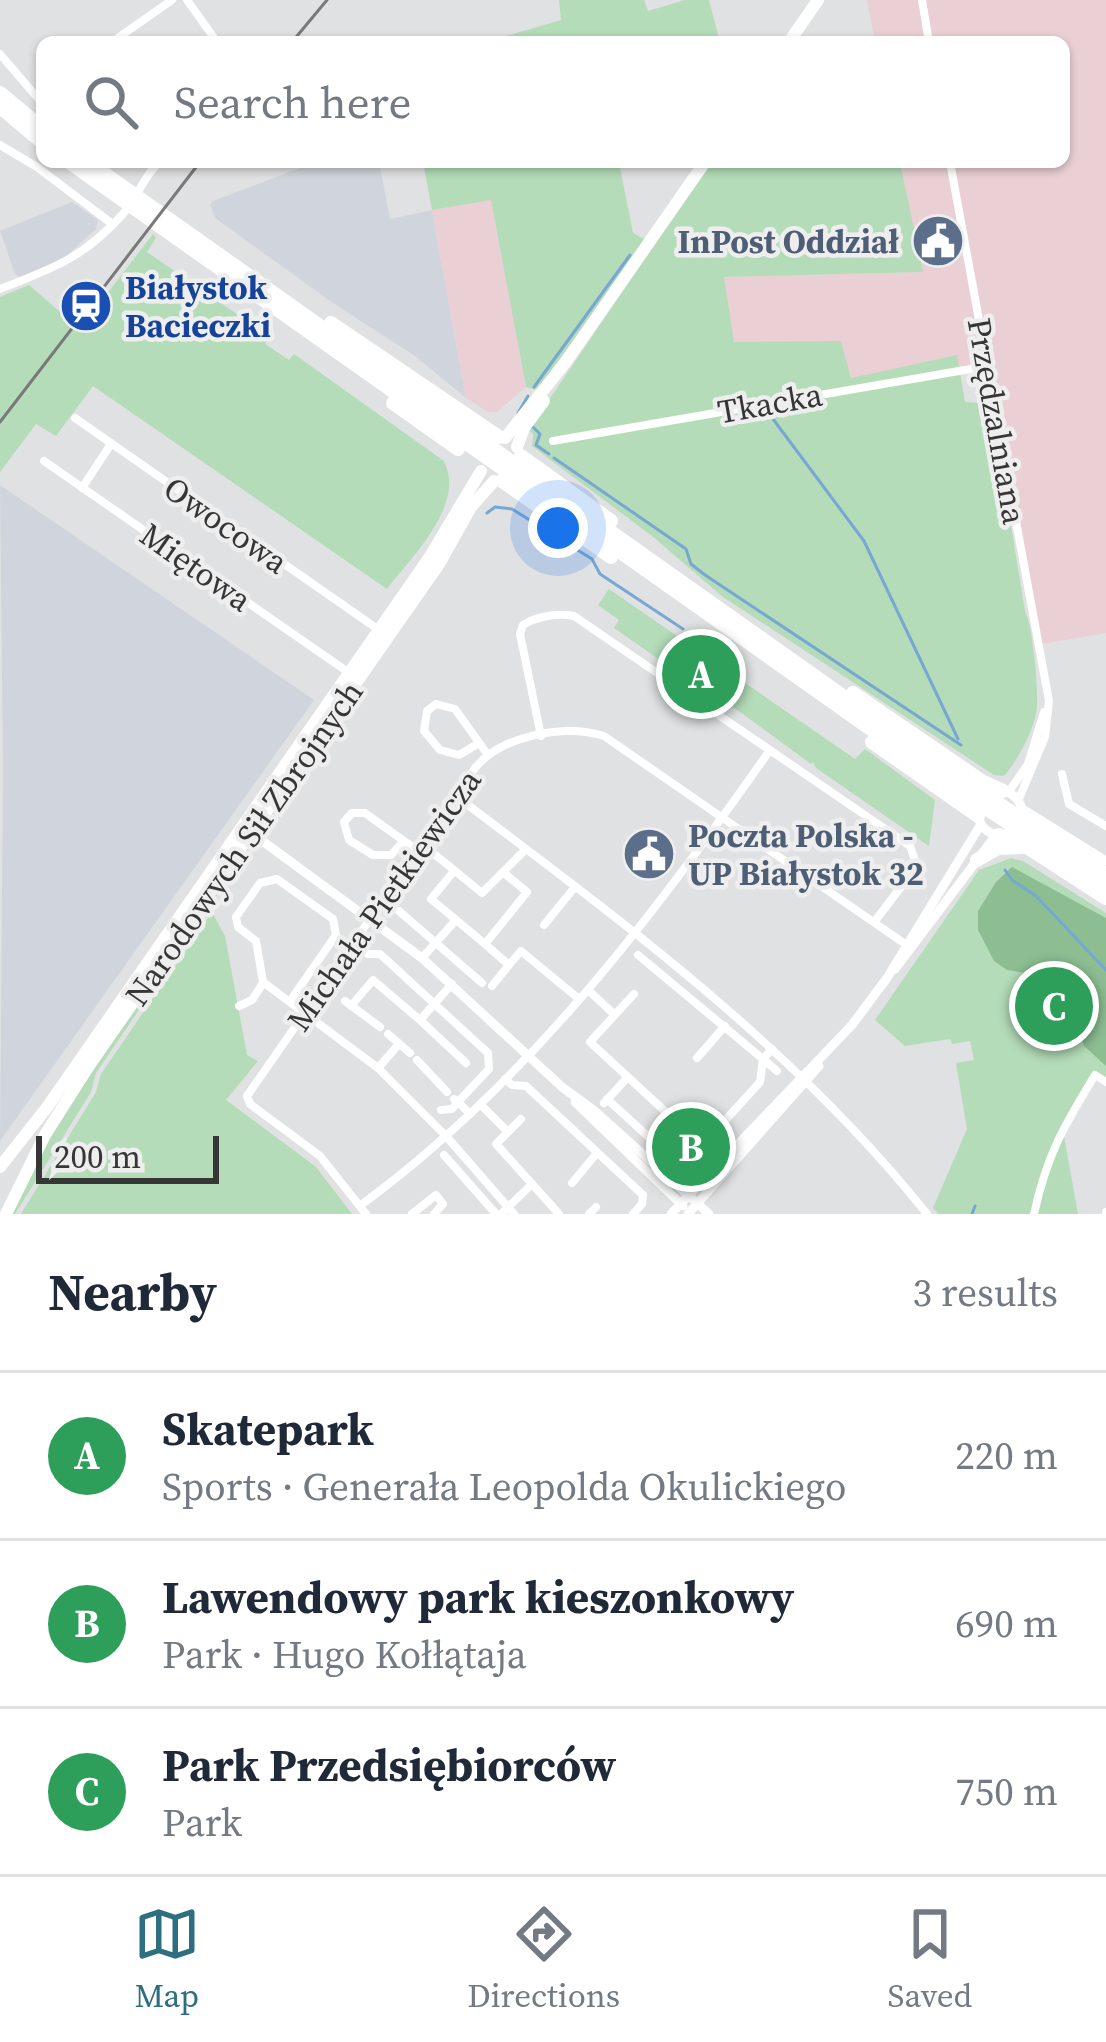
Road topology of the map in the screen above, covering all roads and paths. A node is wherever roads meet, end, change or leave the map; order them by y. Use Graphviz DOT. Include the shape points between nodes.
graph roads {
  1 [pos="172,0"];
  2 [pos="187,0"];
  3 [pos="818,0"];
  4 [pos="922,0"];
  5 [pos="121,36"];
  6 [pos="213,36"];
  7 [pos="793,36"];
  8 [pos="928,36"];
  9 [pos="0,54"];
  10 [pos="0,93"];
  11 [pos="36,94"];
  12 [pos="3,112"];
  13 [pos="36,123"];
  14 [pos="36,137"];
  15 [pos="0,146"];
  16 [pos="36,165"];
  17 [pos="40,168"];
  18 [pos="79,168"];
  19 [pos="95,168"];
  20 [pos="146,168"];
  21 [pos="701,168"];
  22 [pos="951,168"];
  23 [pos="123,194"];
  24 [pos="111,223"];
  25 [pos="0,289"];
  26 [pos="270,298"];
  27 [pos="988,366"];
  28 [pos="75,418"];
  29 [pos="554,441"];
  30 [pos="111,444"];
  31 [pos="511,445"];
  32 [pos="44,460"];
  33 [pos="479,467"];
  34 [pos="498,481"];
  35 [pos="82,488"];
  36 [pos="556,500"];
  37 [pos="434,561"];
  38 [pos="708,600"];
  39 [pos="713,618"];
  40 [pos="379,630"];
  41 [pos="781,652"];
  42 [pos="349,672"];
  43 [pos="1044,681"];
  44 [pos="810,687"];
  45 [pos="541,736"];
  46 [pos="478,743"];
  47 [pos="770,750"];
  48 [pos="488,755"];
  49 [pos="943,774"];
  50 [pos="1062,774"];
  51 [pos="274,789"];
  52 [pos="1006,792"];
  53 [pos="456,796"];
  54 [pos="1020,804"];
  55 [pos="723,818"];
  56 [pos="980,820"];
  57 [pos="1106,826"];
  58 [pos="245,829"];
  59 [pos="998,835"];
  60 [pos="404,841"];
  61 [pos="420,847"];
  62 [pos="1027,848"];
  63 [pos="524,852"];
  64 [pos="1066,855"];
  65 [pos="977,860"];
  66 [pos="1106,861"];
  67 [pos="454,871"];
  68 [pos="503,872"];
  69 [pos="216,873"];
  70 [pos="1106,874"];
  71 [pos="575,887"];
  72 [pos="1106,887"];
  73 [pos="1106,898"];
  74 [pos="399,911"];
  75 [pos="370,917"];
  76 [pos="456,920"];
  77 [pos="874,921"];
  78 [pos="544,925"];
  79 [pos="634,934"];
  80 [pos="436,942"];
  81 [pos="485,944"];
  82 [pos="909,947"];
  83 [pos="368,954"];
  84 [pos="638,955"];
  85 [pos="422,958"];
  86 [pos="509,964"];
  87 [pos="263,982"];
  88 [pos="452,984"];
  89 [pos="588,990"];
  90 [pos="705,991"];
  91 [pos="634,994"];
  92 [pos="579,999"];
  93 [pos="290,1001"];
  94 [pos="697,1003"];
  95 [pos="435,1004"];
  96 [pos="239,1006"];
  97 [pos="305,1011"];
  98 [pos="614,1016"];
  99 [pos="420,1020"];
  100 [pos="725,1026"];
  101 [pos="399,1044"];
  102 [pos="772,1049"];
  103 [pos="527,1054"];
  104 [pos="697,1058"];
  105 [pos="763,1059"];
  106 [pos="466,1063"];
  107 [pos="378,1068"];
  108 [pos="777,1071"];
  109 [pos="627,1078"];
  110 [pos="505,1079"];
  111 [pos="805,1079"];
  112 [pos="1106,1082"];
  113 [pos="453,1098"];
  114 [pos="480,1104"];
  115 [pos="441,1110"];
  116 [pos="470,1114"];
  117 [pos="669,1115"];
  118 [pos="521,1119"];
  119 [pos="508,1132"];
  120 [pos="446,1136"];
  121 [pos="710,1136"];
  122 [pos="666,1144"];
  123 [pos="597,1153"];
  124 [pos="728,1154"];
  125 [pos="444,1155"];
  126 [pos="675,1161"];
  127 [pos="0,1167"];
  128 [pos="572,1183"];
  129 [pos="532,1184"];
  130 [pos="689,1207"];
  131 [pos="363,1210"];
  132 [pos="505,1212"];
  133 [pos="6,1214"];
  134 [pos="412,1214"];
  135 [pos="434,1214"];
  136 [pos="559,1214"];
  137 [pos="633,1214"];
  138 [pos="671,1214"];
  139 [pos="709,1214"];
  140 [pos="927,1214"];
  141 [pos="1034,1214"];
  1 -- 5 [label="street"];
  2 -- 6 [label="street"];
  3 -- 7 [label="main road"];
  4 -- 8 [label="street"];
  9 -- 11 [label="street"];
  10 -- 13 [label="highway"];
  12 -- 14 [label="highway"];
  15 -- 16 [label="street"];
  17 -- 24 [label="street"];
  18 -- 23 [label="highway"];
  19 -- 23 [label="highway"];
  20 -- 24 [label="street" via="142,188"];
  21 -- 31 [label="main road"];
  22 -- 27 [label="street, Przędzalniana"];
  23 -- 26 [label="highway"];
  24 -- 25 [label="street" via="81,255"];
  26 -- 31 [label="highway" via="322,317"];
  26 -- 33 [label="highway" via="313,346"];
  26 -- 36 [label="highway"];
  27 -- 29 [label="street, Tkacka"];
  27 -- 43 [label="street, Przędzalniana"];
  28 -- 30 [label="street, Owocowa"];
  30 -- 35 [label="street"];
  30 -- 40 [label="street, Owocowa"];
  31 -- 33 [label="main road, Narodowych Sił Zbrojnych" via="480,448"];
  31 -- 34 [label="main road, Narodowych Sił Zbrojnych" via="514,475"];
  31 -- 38 [label="highway"];
  32 -- 35 [label="street, Miętowa"];
  33 -- 34 [label="main road"];
  33 -- 37 [label="main road, Narodowych Sił Zbrojnych"];
  34 -- 37 [label="main road, Narodowych Sił Zbrojnych"];
  34 -- 39 [label="highway"];
  35 -- 42 [label="street, Miętowa"];
  36 -- 38 [label="highway"];
  36 -- 39 [label="highway"];
  37 -- 40 [label="main road, Narodowych Sił Zbrojnych"];
  37 -- 51 [label="main road, Narodowych Sił Zbrojnych"];
  38 -- 41 [label="highway"];
  39 -- 44 [label="highway"];
  40 -- 42 [label="main road, Narodowych Sił Zbrojnych"];
  41 -- 49 [label="highway"];
  41 -- 52 [label="highway"];
  42 -- 51 [label="main road, Narodowych Sił Zbrojnych"];
  43 -- 52 [label="street, Przędzalniana" via="1038,738"];
  43 -- 54 [label="street, Przędzalniana" via="1045,737"];
  44 -- 49 [label="highway"];
  44 -- 56 [label="highway"];
  45 -- 47 [label="street" via="520,634 531,620 562,614 586,622"];
  45 -- 48 [label="street, Michała Pietkiewicza"];
  45 -- 55 [label="street, Michała Pietkiewicza" via="604,736"];
  46 -- 46 [label="street" via="451,706 427,711 424,731 440,751 459,755"];
  46 -- 48 [label="street"];
  47 -- 55 [label="street"];
  47 -- 77 [label="street" via="915,852 917,866"];
  48 -- 53 [label="street, Michała Pietkiewicza"];
  49 -- 64 [label="highway"];
  50 -- 57 [label="street" via="1069,804"];
  51 -- 58 [label="main road, Narodowych Sił Zbrojnych"];
  52 -- 54 [label="street"];
  52 -- 56 [label="street" via="982,800"];
  53 -- 61 [label="street, Michała Pietkiewicza"];
  53 -- 71 [label="street"];
  54 -- 59 [label="street" via="1015,829"];
  54 -- 66 [label="street"];
  55 -- 77 [label="street, Michała Pietkiewicza"];
  55 -- 79 [label="street"];
  56 -- 59 [label="street"];
  56 -- 82 [label="street"];
  58 -- 69 [label="main road, Narodowych Sił Zbrojnych"];
  58 -- 75 [label="street"];
  59 -- 62 [label="highway"];
  59 -- 65 [label="street"];
  60 -- 60 [label="street" via="379,857 355,845 343,826 359,812"];
  60 -- 61 [label="street"];
  61 -- 67 [label="street"];
  61 -- 75 [label="street, Michała Pietkiewicza"];
  62 -- 65 [label="highway" via="1004,846"];
  62 -- 73 [label="highway"];
  63 -- 68 [label="street"];
  64 -- 70 [label="highway"];
  64 -- 72 [label="highway"];
  65 -- 82 [label="street"];
  67 -- 68 [label="street" via="482,893"];
  67 -- 76 [label="street" via="430,898"];
  68 -- 81 [label="street" via="527,892"];
  69 -- 127 [label="main road, Narodowych Sił Zbrojnych"];
  69 -- 133 [label="main road, Narodowych Sił Zbrojnych" via="56,1117"];
  71 -- 78 [label="street"];
  71 -- 79 [label="street"];
  74 -- 80 [label="street"];
  75 -- 85 [label="street"];
  75 -- 97 [label="street, Michała Pietkiewicza"];
  76 -- 80 [label="street"];
  76 -- 81 [label="street"];
  77 -- 82 [label="street, Michała Pietkiewicza"];
  79 -- 89 [label="street"];
  79 -- 90 [label="street"];
  80 -- 85 [label="street"];
  80 -- 86 [label="street" via="487,984"];
  81 -- 86 [label="street"];
  82 -- 111 [label="street"];
  83 -- 95 [label="street" via="380,954"];
  84 -- 94 [label="street"];
  85 -- 88 [label="street"];
  86 -- 92 [label="street" via="520,951"];
  87 -- 93 [label="street"];
  87 -- 93 [label="street" via="256,941 236,917 260,883 277,879 333,919 336,935"];
  87 -- 96 [label="street"];
  88 -- 95 [label="street"];
  88 -- 103 [label="street"];
  89 -- 92 [label="street"];
  89 -- 98 [label="street"];
  90 -- 94 [label="street"];
  90 -- 102 [label="street"];
  91 -- 98 [label="street"];
  92 -- 103 [label="street"];
  93 -- 97 [label="street"];
  94 -- 100 [label="street"];
  95 -- 99 [label="street"];
  95 -- 113 [label="street" via="488,1053 489,1069"];
  97 -- 107 [label="street"];
  97 -- 131 [label="street, Michała Pietkiewicza" via="247,1100 320,1156"];
  98 -- 109 [label="street" via="590,1042"];
  99 -- 101 [label="street" via="373,980 348,1004"];
  99 -- 106 [label="street"];
  100 -- 104 [label="street"];
  100 -- 105 [label="street"];
  101 -- 107 [label="street"];
  101 -- 113 [label="street"];
  102 -- 105 [label="street"];
  102 -- 111 [label="street"];
  103 -- 110 [label="street"];
  103 -- 130 [label="street"];
  105 -- 108 [label="street"];
  105 -- 121 [label="street" via="760,1082"];
  107 -- 120 [label="street"];
  109 -- 117 [label="street"];
  109 -- 126 [label="street" via="606,1101"];
  110 -- 114 [label="street"];
  110 -- 123 [label="street" via="526,1086"];
  111 -- 124 [label="street"];
  111 -- 130 [label="street"];
  111 -- 140 [label="street"];
  112 -- 141 [label="street" via="1095,1075 1052,1148"];
  113 -- 115 [label="street" via="452,1109"];
  113 -- 116 [label="street"];
  114 -- 116 [label="street"];
  114 -- 119 [label="street"];
  116 -- 120 [label="street"];
  118 -- 119 [label="street"];
  119 -- 129 [label="street" via="496,1144"];
  120 -- 131 [label="street"];
  120 -- 132 [label="street"];
  121 -- 122 [label="street" via="691,1118"];
  121 -- 124 [label="street"];
  123 -- 128 [label="street"];
  123 -- 137 [label="street" via="643,1195"];
  124 -- 130 [label="street"];
  125 -- 132 [label="street"];
  129 -- 132 [label="street"];
  129 -- 136 [label="street"];
  130 -- 138 [label="street"];
  130 -- 139 [label="street"];
  134 -- 135 [label="street" via="440,1193"];
}
